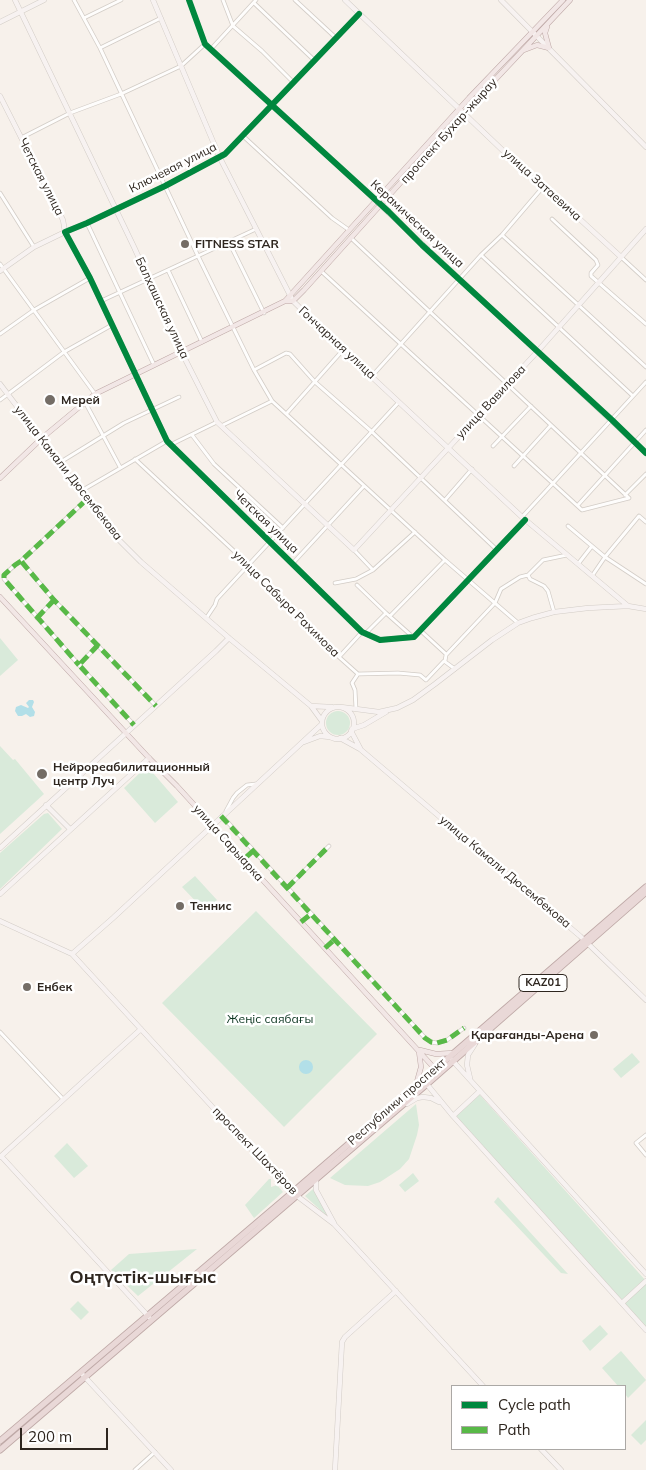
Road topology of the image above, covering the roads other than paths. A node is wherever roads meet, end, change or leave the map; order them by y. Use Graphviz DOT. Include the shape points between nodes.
graph roads {
  1 [pos="15,0"];
  2 [pos="44,0"];
  3 [pos="74,0"];
  4 [pos="122,0"];
  5 [pos="153,0"];
  6 [pos="189,0"];
  7 [pos="223,0"];
  8 [pos="295,0"];
  9 [pos="345,0"];
  10 [pos="501,0"];
  11 [pos="563,0"];
  12 [pos="570,0"];
  13 [pos="255,1"];
  14 [pos="21,12"];
  15 [pos="358,14"];
  16 [pos="84,18"];
  17 [pos="161,18"];
  18 [pos="0,22"];
  19 [pos="547,25"];
  20 [pos="233,26"];
  21 [pos="532,31"];
  22 [pos="537,36"];
  23 [pos="336,38"];
  24 [pos="205,44"];
  25 [pos="100,48"];
  26 [pos="548,48"];
  27 [pos="211,49"];
  28 [pos="523,50"];
  29 [pos="315,61"];
  30 [pos="181,66"];
  31 [pos="294,83"];
  32 [pos="121,94"];
  33 [pos="0,96"];
  34 [pos="272,106"];
  35 [pos="460,109"];
  36 [pos="70,112"];
  37 [pos="464,113"];
  38 [pos="243,136"];
  39 [pos="21,138"];
  40 [pos="646,147"];
  41 [pos="220,158"];
  42 [pos="165,186"];
  43 [pos="543,187"];
  44 [pos="0,193"];
  45 [pos="376,201"];
  46 [pos="380,205"];
  47 [pos="115,209"];
  48 [pos="552,219"];
  49 [pos="87,223"];
  50 [pos="257,228"];
  51 [pos="646,229"];
  52 [pos="350,230"];
  53 [pos="65,232"];
  54 [pos="502,235"];
  55 [pos="351,238"];
  56 [pos="229,242"];
  57 [pos="34,248"];
  58 [pos="481,255"];
  59 [pos="198,256"];
  60 [pos="621,257"];
  61 [pos="1,268"];
  62 [pos="168,270"];
  63 [pos="321,270"];
  64 [pos="90,278"];
  65 [pos="149,279"];
  66 [pos="459,280"];
  67 [pos="646,280"];
  68 [pos="599,282"];
  69 [pos="120,293"];
  70 [pos="291,299"];
  71 [pos="101,302"];
  72 [pos="579,304"];
  73 [pos="34,310"];
  74 [pos="430,312"];
  75 [pos="264,313"];
  76 [pos="646,324"];
  77 [pos="112,325"];
  78 [pos="233,327"];
  79 [pos="559,327"];
  80 [pos="0,334"];
  81 [pos="202,343"];
  82 [pos="401,344"];
  83 [pos="343,350"];
  84 [pos="64,352"];
  85 [pos="537,352"];
  86 [pos="182,353"];
  87 [pos="155,365"];
  88 [pos="646,367"];
  89 [pos="254,370"];
  90 [pos="134,375"];
  91 [pos="372,376"];
  92 [pos="315,382"];
  93 [pos="646,382"];
  94 [pos="0,384"];
  95 [pos="507,384"];
  96 [pos="8,394"];
  97 [pos="95,394"];
  98 [pos="634,396"];
  99 [pos="179,397"];
  100 [pos="0,400"];
  101 [pos="272,401"];
  102 [pos="84,402"];
  103 [pos="399,402"];
  104 [pos="531,406"];
  105 [pos="151,411"];
  106 [pos="287,414"];
  107 [pos="479,415"];
  108 [pos="612,420"];
  109 [pos="219,424"];
  110 [pos="551,425"];
  111 [pos="646,430"];
  112 [pos="371,431"];
  113 [pos="192,434"];
  114 [pos="103,436"];
  115 [pos="502,436"];
  116 [pos="42,438"];
  117 [pos="636,442"];
  118 [pos="168,443"];
  119 [pos="493,446"];
  120 [pos="449,448"];
  121 [pos="646,452"];
  122 [pos="581,453"];
  123 [pos="523,456"];
  124 [pos="135,459"];
  125 [pos="59,462"];
  126 [pos="341,464"];
  127 [pos="514,466"];
  128 [pos="120,467"];
  129 [pos="472,469"];
  130 [pos="646,474"];
  131 [pos="604,475"];
  132 [pos="0,478"];
  133 [pos="421,479"];
  134 [pos="553,483"];
  135 [pos="364,486"];
  136 [pos="80,492"];
  137 [pos="625,494"];
  138 [pos="86,500"];
  139 [pos="445,500"];
  140 [pos="306,504"];
  141 [pos="578,505"];
  142 [pos="391,511"];
  143 [pos="524,518"];
  144 [pos="646,522"];
  145 [pos="328,525"];
  146 [pos="568,526"];
  147 [pos="283,528"];
  148 [pos="416,532"];
  149 [pos="270,543"];
  150 [pos="592,546"];
  151 [pos="354,550"];
  152 [pos="498,550"];
  153 [pos="567,555"];
  154 [pos="605,557"];
  155 [pos="445,560"];
  156 [pos="21,561"];
  157 [pos="292,563"];
  158 [pos="578,564"];
  159 [pos="249,565"];
  160 [pos="373,570"];
  161 [pos="528,575"];
  162 [pos="592,576"];
  163 [pos="469,581"];
  164 [pos="335,583"];
  165 [pos="646,584"];
  166 [pos="357,585"];
  167 [pos="0,596"];
  168 [pos="54,600"];
  169 [pos="495,603"];
  170 [pos="628,606"];
  171 [pos="644,608"];
  172 [pos="554,612"];
  173 [pos="386,613"];
  174 [pos="390,616"];
  175 [pos="37,618"];
  176 [pos="206,618"];
  177 [pos="518,623"];
  178 [pos="421,631"];
  179 [pos="364,633"];
  180 [pos="413,637"];
  181 [pos="229,638"];
  182 [pos="98,645"];
  183 [pos="446,654"];
  184 [pos="339,657"];
  185 [pos="445,661"];
  186 [pos="79,665"];
  187 [pos="455,669"];
  188 [pos="358,674"];
  189 [pos="156,706"];
  190 [pos="311,706"];
  191 [pos="339,707"];
  192 [pos="356,710"];
  193 [pos="389,710"];
  194 [pos="322,723"];
  195 [pos="134,725"];
  196 [pos="352,730"];
  197 [pos="126,732"];
  198 [pos="333,738"];
  199 [pos="340,738"];
  200 [pos="301,744"];
  201 [pos="360,749"];
  202 [pos="149,758"];
  203 [pos="46,805"];
  204 [pos="221,816"];
  205 [pos="212,825"];
  206 [pos="70,829"];
  207 [pos="329,846"];
  208 [pos="0,848"];
  209 [pos="253,851"];
  210 [pos="244,860"];
  211 [pos="646,887"];
  212 [pos="287,888"];
  213 [pos="646,892"];
  214 [pos="0,894"];
  215 [pos="311,914"];
  216 [pos="0,921"];
  217 [pos="301,922"];
  218 [pos="334,940"];
  219 [pos="587,942"];
  220 [pos="325,948"];
  221 [pos="72,954"];
  222 [pos="646,1000"];
  223 [pos="464,1028"];
  224 [pos="141,1029"];
  225 [pos="0,1032"];
  226 [pos="130,1039"];
  227 [pos="150,1039"];
  228 [pos="478,1040"];
  229 [pos="418,1049"];
  230 [pos="452,1057"];
  231 [pos="437,1071"];
  232 [pos="424,1082"];
  233 [pos="471,1082"];
  234 [pos="416,1085"];
  235 [pos="480,1091"];
  236 [pos="62,1099"];
  237 [pos="399,1108"];
  238 [pos="451,1115"];
  239 [pos="646,1135"];
  240 [pos="646,1156"];
  241 [pos="0,1157"];
  242 [pos="316,1179"];
  243 [pos="295,1194"];
  244 [pos="334,1224"];
  245 [pos="646,1274"];
  246 [pos="646,1281"];
  247 [pos="396,1291"];
  248 [pos="622,1303"];
  249 [pos="149,1318"];
  250 [pos="646,1330"];
  251 [pos="82,1375"];
  252 [pos="482,1385"];
  253 [pos="0,1441"];
  254 [pos="0,1450"];
  255 [pos="542,1450"];
  256 [pos="155,1452"];
  257 [pos="135,1470"];
  258 [pos="171,1470"];
  259 [pos="335,1470"];
  260 [pos="560,1470"];
  1 -- 14 [label="street, Балхашская улица"];
  2 -- 14 [label="street"];
  3 -- 16 [label="street"];
  4 -- 16 [label="street"];
  5 -- 17 [label="street, Гончарная улица"];
  6 -- 24 [label="street"];
  7 -- 20 [label="street"];
  8 -- 23 [label="street"];
  9 -- 15 [label="street"];
  10 -- 21 [label="street"];
  11 -- 21 [label="main road, проспект Бухар-жырау"];
  12 -- 19 [label="main road, проспект Бухар-жырау"];
  13 -- 20 [label="street"];
  13 -- 29 [label="street"];
  14 -- 18 [label="street"];
  14 -- 36 [label="street, Балхашская улица"];
  15 -- 23 [label="street, Ключевая улица"];
  15 -- 35 [label="street, улица Затаевича"];
  16 -- 25 [label="street"];
  17 -- 25 [label="street"];
  17 -- 30 [label="street, Гончарная улица"];
  19 -- 22 [label="main road, проспект Бухар-жырау"];
  19 -- 26 [label="main road"];
  20 -- 27 [label="street"];
  20 -- 31 [label="street"];
  21 -- 22 [label="street"];
  21 -- 35 [label="main road, проспект Бухар-жырау"];
  22 -- 26 [label="street"];
  22 -- 28 [label="main road, проспект Бухар-жырау"];
  23 -- 29 [label="street, Ключевая улица"];
  24 -- 27 [label="street, Керамическая улица"];
  24 -- 30 [label="street"];
  25 -- 32 [label="street"];
  26 -- 28 [label="main road" via="537,45"];
  26 -- 40 [label="street"];
  27 -- 34 [label="street, Керамическая улица"];
  28 -- 37 [label="main road, проспект Бухар-жырау"];
  29 -- 31 [label="street, Ключевая улица"];
  30 -- 32 [label="street"];
  30 -- 41 [label="street, Гончарная улица"];
  31 -- 34 [label="street, Ключевая улица"];
  32 -- 36 [label="street"];
  32 -- 42 [label="street"];
  33 -- 39 [label="street, Четская улица"];
  34 -- 38 [label="street, Ключевая улица"];
  34 -- 45 [label="street, Керамическая улица"];
  35 -- 37 [label="street, улица Затаевича"];
  35 -- 45 [label="main road, проспект Бухар-жырау"];
  36 -- 39 [label="street"];
  36 -- 47 [label="street, Балхашская улица"];
  37 -- 43 [label="street, улица Затаевича"];
  37 -- 46 [label="main road, проспект Бухар-жырау"];
  38 -- 41 [label="street, Ключевая улица"];
  38 -- 52 [label="street" via="332,218"];
  39 -- 53 [label="street, Четская улица" via="63,220"];
  41 -- 42 [label="street, Ключевая улица"];
  41 -- 50 [label="street, Гончарная улица"];
  42 -- 47 [label="street, Ключевая улица"];
  42 -- 59 [label="street"];
  43 -- 54 [label="street"];
  43 -- 60 [label="street, улица Затаевича"];
  44 -- 57 [label="street"];
  45 -- 46 [label="street, Керамическая улица"];
  45 -- 52 [label="main road, проспект Бухар-жырау"];
  46 -- 55 [label="main road, проспект Бухар-жырау"];
  46 -- 66 [label="street, Керамическая улица"];
  47 -- 49 [label="street, Ключевая улица"];
  47 -- 65 [label="street, Балхашская улица"];
  48 -- 68 [label="street" via="596,260 598,265 591,276"];
  49 -- 53 [label="street, Ключевая улица"];
  49 -- 69 [label="street"];
  50 -- 56 [label="street"];
  50 -- 70 [label="street, Гончарная улица"];
  51 -- 60 [label="street, улица Вавилова"];
  52 -- 70 [label="main road, проспект Бухар-жырау"];
  53 -- 57 [label="street, Ключевая улица"];
  53 -- 64 [label="street, Четская улица"];
  54 -- 58 [label="street"];
  54 -- 72 [label="street"];
  55 -- 63 [label="main road, проспект Бухар-жырау"];
  55 -- 74 [label="street"];
  56 -- 59 [label="street"];
  56 -- 75 [label="street"];
  57 -- 61 [label="street, Ключевая улица"];
  58 -- 66 [label="street"];
  58 -- 79 [label="street"];
  59 -- 62 [label="street"];
  59 -- 78 [label="street"];
  60 -- 67 [label="street"];
  60 -- 68 [label="street, улица Вавилова"];
  61 -- 73 [label="street"];
  62 -- 65 [label="street"];
  62 -- 81 [label="street, Балхашская улица"];
  63 -- 70 [label="main road, проспект Бухар-жырау"];
  63 -- 82 [label="street"];
  64 -- 71 [label="street, Четская улица"];
  64 -- 73 [label="street"];
  65 -- 69 [label="street"];
  65 -- 86 [label="street, Балхашская улица"];
  66 -- 74 [label="street"];
  66 -- 85 [label="street, Керамическая улица"];
  68 -- 72 [label="street, улица Вавилова"];
  68 -- 76 [label="street"];
  69 -- 71 [label="street"];
  69 -- 87 [label="street"];
  70 -- 75 [label="main road"];
  70 -- 83 [label="street, Гончарная улица"];
  71 -- 77 [label="street, Четская улица"];
  72 -- 79 [label="street, улица Вавилова"];
  72 -- 88 [label="street"];
  73 -- 80 [label="street"];
  73 -- 84 [label="street"];
  74 -- 82 [label="street"];
  74 -- 95 [label="street"];
  75 -- 78 [label="main road"];
  77 -- 84 [label="street"];
  77 -- 90 [label="street, Четская улица"];
  78 -- 81 [label="main road"];
  78 -- 89 [label="street"];
  79 -- 85 [label="street, улица Вавилова"];
  79 -- 98 [label="street"];
  81 -- 86 [label="main road"];
  82 -- 91 [label="street"];
  82 -- 107 [label="street"];
  83 -- 91 [label="street, Гончарная улица"];
  83 -- 92 [label="street"];
  84 -- 96 [label="street"];
  84 -- 97 [label="street"];
  85 -- 95 [label="street, улица Вавилова"];
  85 -- 108 [label="street, Керамическая улица"];
  86 -- 87 [label="main road"];
  86 -- 109 [label="street, Балхашская улица"];
  87 -- 90 [label="main road"];
  89 -- 92 [label="street" via="288,353"];
  89 -- 101 [label="street"];
  90 -- 97 [label="main road"];
  90 -- 105 [label="street, Четская улица"];
  91 -- 103 [label="street, Гончарная улица"];
  92 -- 106 [label="street"];
  92 -- 112 [label="street"];
  93 -- 98 [label="street"];
  94 -- 96 [label="street, улица Камали Дюсембекова"];
  95 -- 104 [label="street"];
  95 -- 107 [label="street, улица Вавилова"];
  96 -- 100 [label="street"];
  96 -- 116 [label="street, улица Камали Дюсембекова"];
  97 -- 102 [label="main road"];
  98 -- 108 [label="street"];
  99 -- 105 [label="street"];
  101 -- 106 [label="street"];
  101 -- 109 [label="street"];
  102 -- 114 [label="street"];
  102 -- 116 [label="main road"];
  103 -- 112 [label="street"];
  103 -- 120 [label="street, Гончарная улица"];
  104 -- 110 [label="street"];
  104 -- 115 [label="street"];
  105 -- 114 [label="street"];
  105 -- 118 [label="street, Четская улица"];
  106 -- 126 [label="street"];
  107 -- 115 [label="street"];
  107 -- 120 [label="street, улица Вавилова"];
  108 -- 117 [label="street, Керамическая улица"];
  108 -- 122 [label="street"];
  109 -- 113 [label="street"];
  109 -- 140 [label="street, Балхашская улица"];
  110 -- 122 [label="street"];
  110 -- 123 [label="street"];
  111 -- 117 [label="street"];
  112 -- 126 [label="street"];
  112 -- 133 [label="street"];
  113 -- 118 [label="street"];
  113 -- 147 [label="street" via="214,464"];
  114 -- 125 [label="street"];
  114 -- 128 [label="street"];
  115 -- 119 [label="street"];
  115 -- 123 [label="street"];
  116 -- 125 [label="street, улица Камали Дюсембекова"];
  116 -- 132 [label="main road"];
  117 -- 121 [label="street, Керамическая улица"];
  117 -- 131 [label="street"];
  118 -- 124 [label="street"];
  118 -- 149 [label="street, Четская улица"];
  120 -- 129 [label="street, Гончарная улица"];
  120 -- 133 [label="street, улица Вавилова"];
  122 -- 131 [label="street"];
  122 -- 134 [label="street"];
  123 -- 127 [label="street"];
  123 -- 134 [label="street"];
  124 -- 128 [label="street"];
  124 -- 159 [label="street, улица Сабыра Рахимова"];
  125 -- 136 [label="street, улица Камали Дюсембекова"];
  126 -- 135 [label="street"];
  126 -- 140 [label="street"];
  128 -- 136 [label="street"];
  129 -- 139 [label="street"];
  129 -- 143 [label="street, Гончарная улица"];
  130 -- 137 [label="street"];
  131 -- 137 [label="street"];
  131 -- 141 [label="street"];
  133 -- 139 [label="street"];
  133 -- 142 [label="street, улица Вавилова"];
  134 -- 141 [label="street"];
  134 -- 143 [label="street"];
  135 -- 142 [label="street"];
  135 -- 145 [label="street"];
  136 -- 138 [label="street, улица Камали Дюсембекова"];
  137 -- 141 [label="street" via="629,498 582,510"];
  138 -- 156 [label="street"];
  138 -- 176 [label="street, улица Камали Дюсембекова" via="123,544"];
  139 -- 152 [label="street"];
  140 -- 145 [label="street, Балхашская улица"];
  140 -- 147 [label="street"];
  142 -- 148 [label="street"];
  142 -- 151 [label="street, улица Вавилова"];
  143 -- 152 [label="street"];
  143 -- 153 [label="street, Гончарная улица"];
  144 -- 154 [label="street" via="639,516"];
  145 -- 151 [label="street, Балхашская улица"];
  145 -- 157 [label="street"];
  146 -- 150 [label="street"];
  147 -- 149 [label="street"];
  148 -- 155 [label="street"];
  148 -- 160 [label="street"];
  149 -- 157 [label="street, Четская улица"];
  149 -- 159 [label="street"];
  150 -- 154 [label="street"];
  150 -- 158 [label="street"];
  151 -- 160 [label="street, Балхашская улица"];
  152 -- 163 [label="street"];
  153 -- 158 [label="street, Гончарная улица"];
  153 -- 161 [label="street" via="543,560"];
  154 -- 162 [label="street"];
  154 -- 165 [label="street"];
  155 -- 163 [label="street"];
  155 -- 174 [label="street"];
  156 -- 168 [label="street"];
  156 -- 175 [label="street" via="4,575 4,579"];
  157 -- 179 [label="street, Четская улица"];
  158 -- 162 [label="street, Гончарная улица"];
  159 -- 176 [label="street" via="217,599"];
  159 -- 184 [label="street, улица Сабыра Рахимова"];
  160 -- 164 [label="street" via="356,579"];
  161 -- 169 [label="street" via="502,589"];
  161 -- 172 [label="street" via="548,591"];
  162 -- 170 [label="street, Гончарная улица"];
  163 -- 169 [label="street"];
  163 -- 178 [label="street"];
  166 -- 173 [label="street"];
  167 -- 197 [label="main road, улица Сарыарка"];
  168 -- 175 [label="street"];
  168 -- 182 [label="street"];
  169 -- 177 [label="street"];
  169 -- 183 [label="street"];
  170 -- 171 [label="street"];
  170 -- 172 [label="street"];
  172 -- 177 [label="street"];
  173 -- 174 [label="street"];
  173 -- 179 [label="street"];
  174 -- 180 [label="street"];
  175 -- 186 [label="street"];
  176 -- 181 [label="street, улица Камали Дюсембекова"];
  177 -- 187 [label="street"];
  178 -- 180 [label="street"];
  178 -- 183 [label="street"];
  179 -- 180 [label="street" via="380,640"];
  179 -- 184 [label="street"];
  181 -- 189 [label="street"];
  181 -- 190 [label="street, улица Камали Дюсембекова"];
  182 -- 186 [label="street"];
  182 -- 189 [label="street"];
  183 -- 185 [label="street"];
  184 -- 188 [label="street, улица Сабыра Рахимова"];
  185 -- 187 [label="street"];
  185 -- 188 [label="street" via="426,680 420,675"];
  186 -- 195 [label="street"];
  187 -- 193 [label="street" via="413,700"];
  188 -- 192 [label="street" via="352,684"];
  189 -- 195 [label="street"];
  190 -- 191 [label="street"];
  190 -- 194 [label="street, улица Камали Дюсембекова"];
  191 -- 192 [label="street"];
  191 -- 194 [label="street" via="327,712"];
  191 -- 196 [label="street" via="352,715"];
  192 -- 193 [label="street"];
  193 -- 196 [label="street"];
  194 -- 198 [label="street" via="325,732"];
  194 -- 200 [label="street"];
  195 -- 197 [label="street"];
  196 -- 199 [label="street"];
  196 -- 201 [label="street"];
  197 -- 202 [label="main road, улица Сарыарка"];
  197 -- 203 [label="street"];
  198 -- 199 [label="street"];
  198 -- 200 [label="street" via="320,736"];
  199 -- 201 [label="street"];
  200 -- 204 [label="street"];
  201 -- 219 [label="street, улица Камали Дюсембекова"];
  202 -- 205 [label="main road, улица Сарыарка"];
  202 -- 206 [label="street"];
  203 -- 206 [label="street"];
  203 -- 208 [label="street"];
  204 -- 205 [label="street"];
  204 -- 209 [label="street"];
  205 -- 210 [label="main road, улица Сарыарка"];
  205 -- 221 [label="street"];
  206 -- 214 [label="street"];
  207 -- 212 [label="street"];
  209 -- 210 [label="street"];
  209 -- 212 [label="street"];
  210 -- 217 [label="main road, улица Сарыарка"];
  211 -- 219 [label="highway, Республики проспект / KАZ01"];
  212 -- 215 [label="street"];
  213 -- 219 [label="highway, Республики проспект / KАZ01"];
  215 -- 217 [label="street"];
  215 -- 218 [label="street"];
  216 -- 221 [label="street, проспект Шахтёров"];
  217 -- 220 [label="main road, улица Сарыарка"];
  218 -- 220 [label="street"];
  218 -- 223 [label="street" via="425,1038 437,1043"];
  219 -- 222 [label="street, улица Камали Дюсембекова"];
  219 -- 228 [label="highway, Республики проспект / KАZ01"];
  219 -- 230 [label="highway, Республики проспект / KАZ01"];
  220 -- 229 [label="main road, улица Сарыарка"];
  221 -- 224 [label="street, проспект Шахтёров"];
  224 -- 226 [label="street"];
  224 -- 227 [label="street, проспект Шахтёров"];
  225 -- 236 [label="street"];
  226 -- 227 [label="street" via="143,1036"];
  226 -- 236 [label="street"];
  227 -- 243 [label="street, проспект Шахтёров"];
  228 -- 230 [label="highway, Республики проспект / KАZ01"];
  228 -- 233 [label="street" via="468,1055"];
  229 -- 230 [label="main road"];
  229 -- 231 [label="main road, улица Сарыарка"];
  229 -- 234 [label="main road" via="421,1067"];
  230 -- 231 [label="highway, Республики проспект / KАZ01"];
  230 -- 233 [label="street"];
  231 -- 232 [label="highway, Республики проспект / KАZ01"];
  232 -- 234 [label="highway, Республики проспект / KАZ01"];
  232 -- 237 [label="highway, Республики проспект / KАZ01"];
  232 -- 238 [label="street"];
  233 -- 235 [label="street"];
  234 -- 243 [label="highway, Республики проспект / KАZ01"];
  235 -- 238 [label="street"];
  235 -- 245 [label="street"];
  236 -- 241 [label="street"];
  237 -- 238 [label="street" via="416,1098 431,1098"];
  237 -- 242 [label="highway, Республики проспект / KАZ01"];
  238 -- 248 [label="street"];
  239 -- 240 [label="street" via="636,1143"];
  241 -- 249 [label="street"];
  242 -- 243 [label="highway, Республики проспект / KАZ01"];
  242 -- 244 [label="street" via="316,1190"];
  243 -- 244 [label="street, проспект Шахтёров"];
  243 -- 249 [label="highway, Республики проспект / KАZ01"];
  244 -- 247 [label="street, проспект Шахтёров"];
  246 -- 248 [label="street"];
  247 -- 252 [label="street, проспект Шахтёров"];
  247 -- 259 [label="street" via="342,1342"];
  248 -- 250 [label="street"];
  249 -- 251 [label="highway, Республики проспект / KАZ01"];
  251 -- 253 [label="highway, Республики проспект / KАZ01"];
  251 -- 254 [label="highway, Республики проспект / KАZ01"];
  251 -- 256 [label="street"];
  255 -- 260 [label="street"];
  256 -- 257 [label="street"];
  256 -- 258 [label="street"];
}
